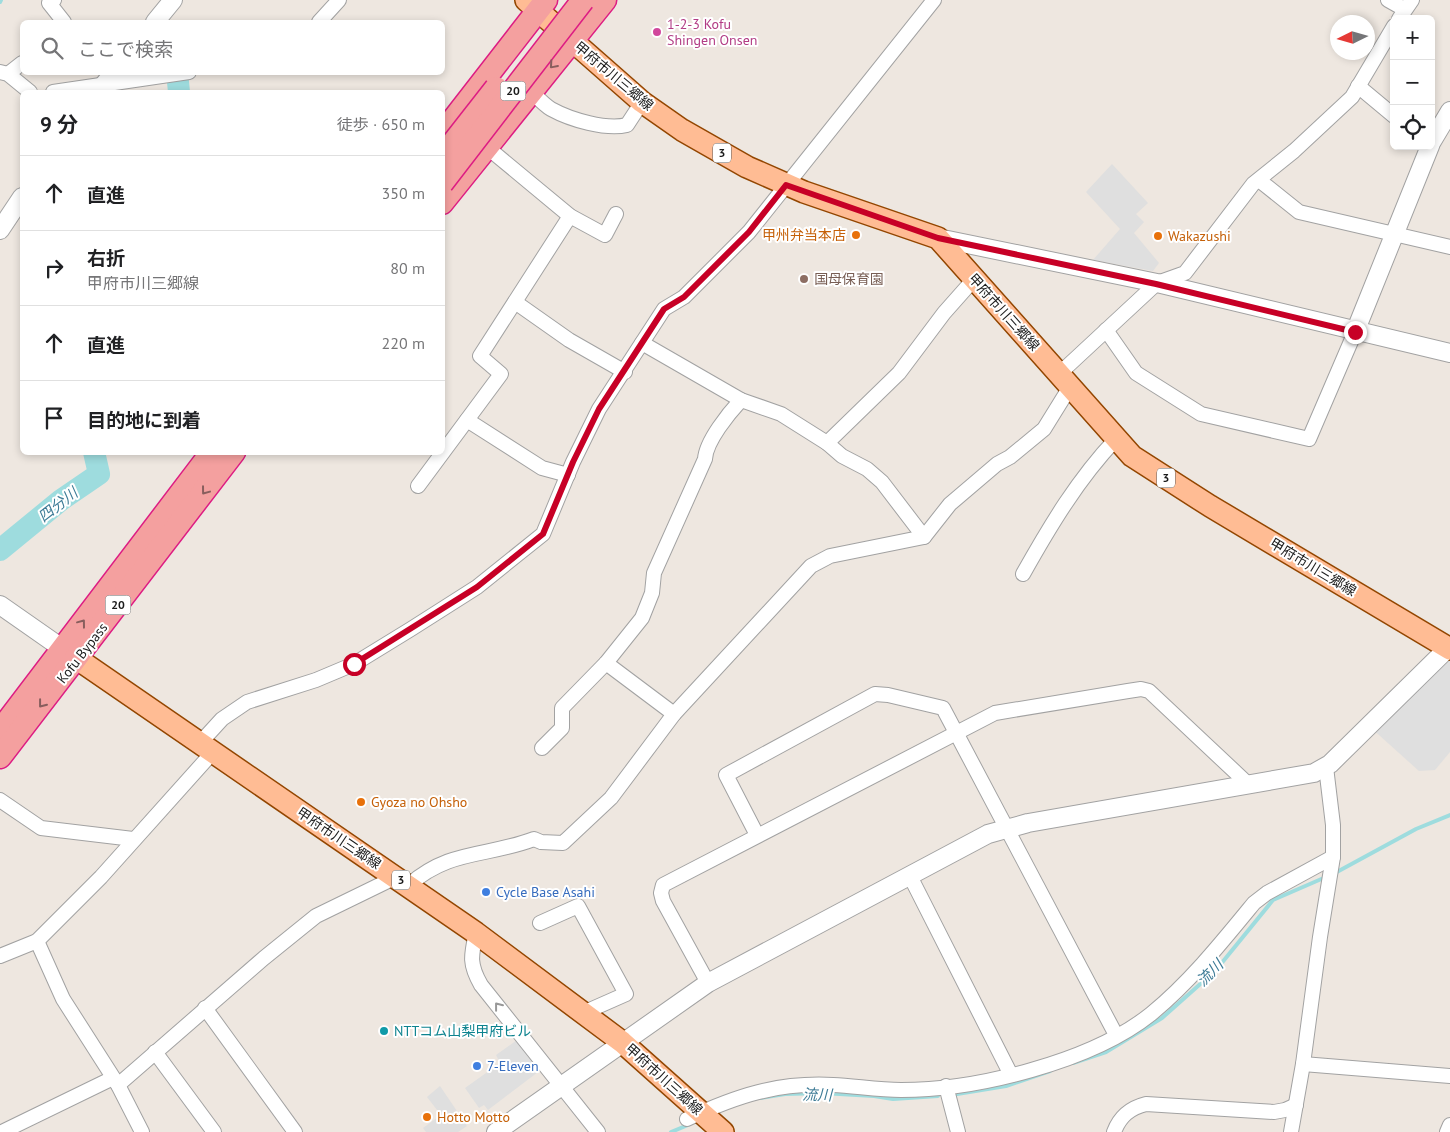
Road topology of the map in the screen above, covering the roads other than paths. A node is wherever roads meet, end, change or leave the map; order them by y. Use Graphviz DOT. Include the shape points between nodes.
graph roads {
  1 [pos="54,0"];
  2 [pos="173,0"];
  3 [pos="339,0"];
  4 [pos="564,0"];
  5 [pos="583,0"];
  6 [pos="605,0"];
  7 [pos="934,0"];
  8 [pos="1388,0"];
  9 [pos="537,4"];
  10 [pos="1405,9"];
  11 [pos="62,20"];
  12 [pos="157,20"];
  13 [pos="321,20"];
  14 [pos="1390,33"];
  15 [pos="573,42"];
  16 [pos="20,64"];
  17 [pos="2,73"];
  18 [pos="112,75"];
  19 [pos="174,75"];
  20 [pos="1358,86"];
  21 [pos="27,90"];
  22 [pos="100,90"];
  23 [pos="531,91"];
  24 [pos="642,102"];
  25 [pos="1450,110"];
  26 [pos="1390,113"];
  27 [pos="445,130"];
  28 [pos="1435,138"];
  29 [pos="488,148"];
  30 [pos="1429,150"];
  31 [pos="445,153"];
  32 [pos="445,179"];
  33 [pos="1259,180"];
  34 [pos="786,185"];
  35 [pos="445,199"];
  36 [pos="20,201"];
  37 [pos="616,214"];
  38 [pos="570,216"];
  39 [pos="0,230"];
  40 [pos="1395,234"];
  41 [pos="938,238"];
  42 [pos="1450,247"];
  43 [pos="975,278"];
  44 [pos="1156,284"];
  45 [pos="514,302"];
  46 [pos="1106,330"];
  47 [pos="1355,332"];
  48 [pos="642,343"];
  49 [pos="1450,352"];
  50 [pos="625,372"];
  51 [pos="1065,380"];
  52 [pos="741,400"];
  53 [pos="467,420"];
  54 [pos="1116,439"];
  55 [pos="827,442"];
  56 [pos="445,450"];
  57 [pos="210,455"];
  58 [pos="232,455"];
  59 [pos="441,455"];
  60 [pos="568,475"];
  61 [pos="418,486"];
  62 [pos="924,537"];
  63 [pos="1023,574"];
  64 [pos="0,605"];
  65 [pos="1449,648"];
  66 [pos="70,654"];
  67 [pos="606,662"];
  68 [pos="674,714"];
  69 [pos="0,731"];
  70 [pos="956,732"];
  71 [pos="207,747"];
  72 [pos="542,748"];
  73 [pos="0,757"];
  74 [pos="1326,767"];
  75 [pos="1248,784"];
  76 [pos="0,800"];
  77 [pos="1006,828"];
  78 [pos="758,835"];
  79 [pos="133,839"];
  80 [pos="1332,862"];
  81 [pos="910,876"];
  82 [pos="402,881"];
  83 [pos="540,923"];
  84 [pos="476,933"];
  85 [pos="37,941"];
  86 [pos="0,956"];
  87 [pos="708,983"];
  88 [pos="205,1008"];
  89 [pos="584,1013"];
  90 [pos="1116,1035"];
  91 [pos="622,1042"];
  92 [pos="155,1052"];
  93 [pos="1303,1064"];
  94 [pos="1011,1075"];
  95 [pos="1450,1076"];
  96 [pos="115,1081"];
  97 [pos="561,1085"];
  98 [pos="946,1086"];
  99 [pos="1296,1105"];
  100 [pos="694,1116"];
  101 [pos="1450,1125"];
  102 [pos="27,1126"];
  103 [pos="2,1132"];
  104 [pos="142,1132"];
  105 [pos="214,1132"];
  106 [pos="295,1132"];
  107 [pos="496,1132"];
  108 [pos="598,1132"];
  109 [pos="723,1132"];
  110 [pos="958,1132"];
  111 [pos="1114,1132"];
  112 [pos="1291,1132"];
  113 [pos="1447,1132"];
  1 -- 11 [label="street" via="49,3"];
  2 -- 12 [label="street"];
  3 -- 13 [label="street"];
  4 -- 31 [label="highway, 20, bridge"];
  5 -- 32 [label="highway, 20, bridge"];
  6 -- 15 [label="highway"];
  7 -- 34 [label="street"];
  8 -- 10 [label="street"];
  9 -- 15 [label="main road, 甲府市川三郷線 / 3"];
  9 -- 27 [label="highway"];
  14 -- 20 [label="street"];
  15 -- 23 [label="highway, one-way"];
  15 -- 24 [label="main road, 甲府市川三郷線 / 3"];
  16 -- 17 [label="street"];
  17 -- 21 [label="street"];
  18 -- 22 [label="street"];
  19 -- 22 [label="street"];
  20 -- 26 [label="street"];
  20 -- 33 [label="street" via="1352,97"];
  23 -- 24 [label="street" via="551,109 617,127 627,125"];
  23 -- 29 [label="highway"];
  24 -- 34 [label="main road, 甲府市川三郷線 / 3" via="747,168"];
  25 -- 28 [label="street"];
  29 -- 35 [label="highway"];
  29 -- 38 [label="street"];
  30 -- 40 [label="street"];
  33 -- 40 [label="street" via="1299,212"];
  33 -- 44 [label="street" via="1185,273"];
  34 -- 41 [label="main road, 甲府市川三郷線 / 3"];
  34 -- 48 [label="street" via="749,232 684,297 664,309"];
  36 -- 39 [label="street"];
  37 -- 38 [label="street" via="605,235"];
  38 -- 45 [label="street"];
  40 -- 42 [label="street"];
  40 -- 47 [label="street"];
  41 -- 43 [label="main road, 甲府市川三郷線 / 3"];
  41 -- 44 [label="street"];
  43 -- 51 [label="main road, 甲府市川三郷線 / 3"];
  43 -- 55 [label="street" via="899,373"];
  44 -- 46 [label="street"];
  44 -- 47 [label="street"];
  45 -- 50 [label="street" via="569,340"];
  45 -- 53 [label="street" via="480,356 500,374"];
  46 -- 47 [label="street" via="1136,373 1201,414 1309,439"];
  46 -- 51 [label="street"];
  47 -- 49 [label="street"];
  48 -- 50 [label="street"];
  48 -- 52 [label="street"];
  50 -- 60 [label="street" via="599,409"];
  51 -- 54 [label="main road, 甲府市川三郷線 / 3"];
  51 -- 62 [label="street" via="1044,429 950,504"];
  52 -- 55 [label="street" via="780,414"];
  52 -- 67 [label="street" via="706,450 705,459 654,573 652,593 642,618"];
  53 -- 56 [label="street"];
  53 -- 60 [label="street" via="542,468"];
  54 -- 63 [label="street" via="1098,457 1069,497"];
  54 -- 65 [label="main road, 甲府市川三郷線 / 3" via="1132,456 1210,506"];
  55 -- 62 [label="street" via="882,482"];
  66 -- 57 [label="highway, Kofu Bypass / 20, one-way"];
  58 -- 66 [label="highway, Kofu Bypass / 20, one-way"];
  59 -- 61 [label="street"];
  60 -- 71 [label="street" via="543,534 477,587 354,664 246,702 222,719"];
  62 -- 68 [label="street" via="830,556 811,566"];
  64 -- 66 [label="street"];
  65 -- 74 [label="street"];
  66 -- 69 [label="highway, Kofu Bypass / 20"];
  66 -- 71 [label="main road, 甲府市川三郷線 / 3"];
  66 -- 73 [label="highway, Kofu Bypass / 20, one-way"];
  67 -- 68 [label="street"];
  67 -- 72 [label="street" via="562,708 562,728"];
  68 -- 82 [label="street" via="611,798 563,843 541,842 534,838 513,847 457,857"];
  70 -- 75 [label="street" via="995,713 1141,689 1158,697"];
  70 -- 77 [label="street"];
  70 -- 78 [label="street"];
  70 -- 78 [label="street" via="943,708 875,694 726,775"];
  71 -- 79 [label="street"];
  71 -- 82 [label="main road, 甲府市川三郷線 / 3"];
  74 -- 75 [label="street" via="1314,773"];
  74 -- 80 [label="street" via="1333,825"];
  75 -- 77 [label="street"];
  76 -- 79 [label="street" via="41,828"];
  77 -- 81 [label="street" via="988,834"];
  77 -- 90 [label="street"];
  78 -- 87 [label="street" via="663,885 663,901"];
  79 -- 85 [label="street" via="101,877"];
  80 -- 90 [label="street" via="1267,893 1254,903 1173,996 1149,1016"];
  80 -- 93 [label="street"];
  81 -- 87 [label="street"];
  81 -- 94 [label="street"];
  82 -- 84 [label="main road, 甲府市川三郷線 / 3"];
  82 -- 88 [label="street" via="316,916"];
  83 -- 89 [label="street" via="578,906 626,994"];
  84 -- 89 [label="main road, 甲府市川三郷線 / 3"];
  97 -- 84 [label="street, one-way" via="473,970 471,956"];
  85 -- 86 [label="street"];
  85 -- 96 [label="street" via="63,999"];
  87 -- 91 [label="street"];
  88 -- 92 [label="street"];
  88 -- 106 [label="street"];
  89 -- 91 [label="main road, 甲府市川三郷線 / 3"];
  90 -- 94 [label="street" via="1078,1054"];
  91 -- 97 [label="street"];
  91 -- 100 [label="main road, 甲府市川三郷線 / 3"];
  92 -- 96 [label="street"];
  92 -- 105 [label="street"];
  93 -- 95 [label="street"];
  93 -- 99 [label="street"];
  94 -- 98 [label="street"];
  96 -- 102 [label="street"];
  96 -- 104 [label="street"];
  97 -- 107 [label="street"];
  97 -- 108 [label="street"];
  98 -- 100 [label="street" via="900,1090 831,1084 778,1087 727,1101"];
  98 -- 110 [label="street"];
  99 -- 111 [label="street" via="1274,1112 1146,1104 1124,1114"];
  99 -- 112 [label="street"];
  100 -- 109 [label="main road, 甲府市川三郷線 / 3"];
  101 -- 113 [label="street"];
  102 -- 103 [label="street"];
}
